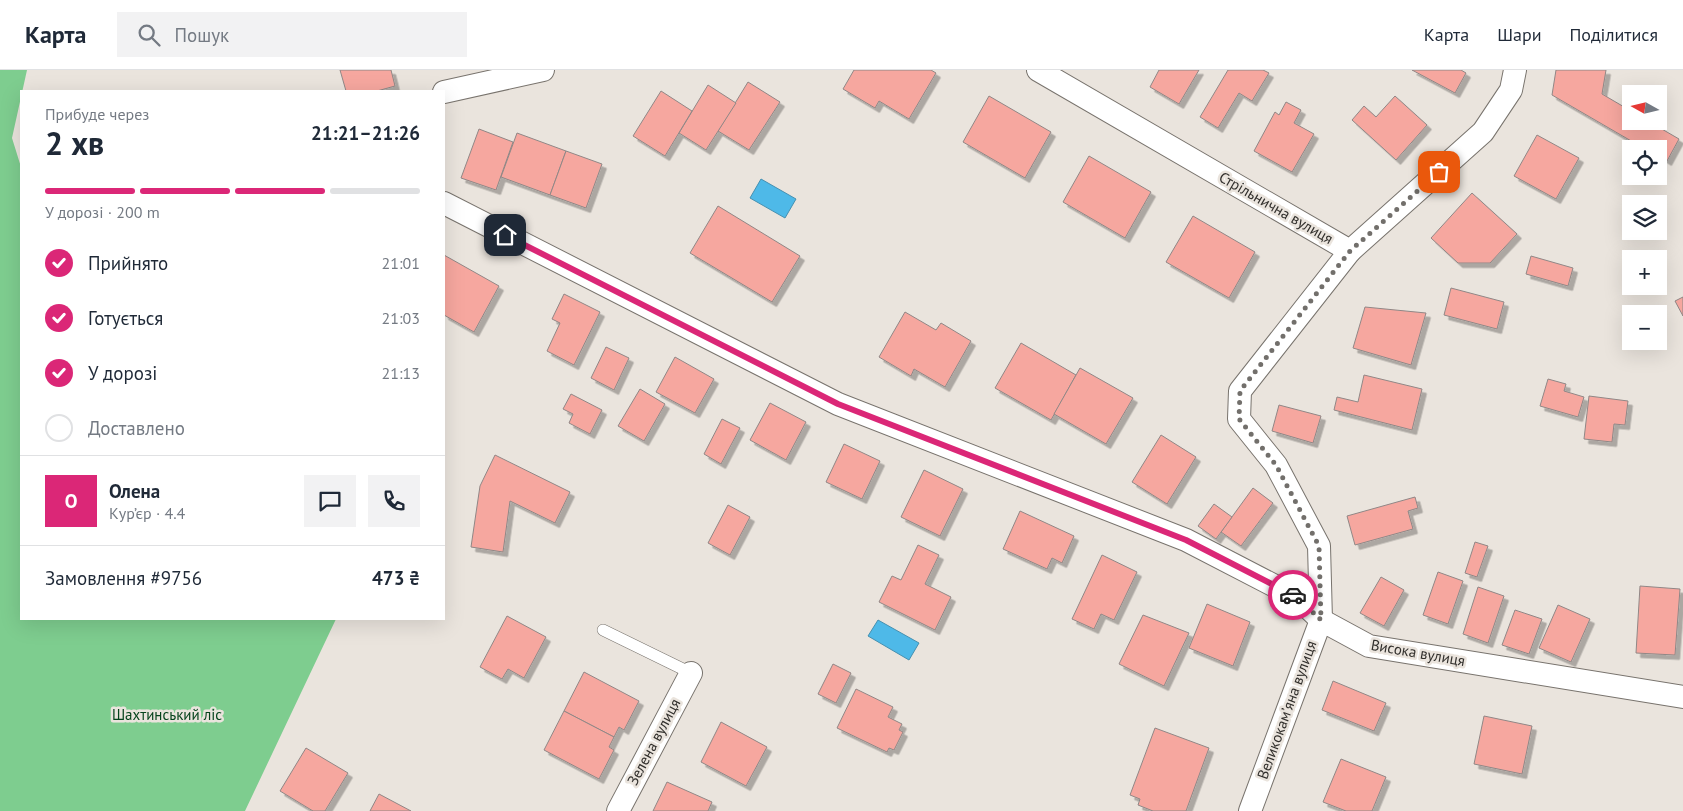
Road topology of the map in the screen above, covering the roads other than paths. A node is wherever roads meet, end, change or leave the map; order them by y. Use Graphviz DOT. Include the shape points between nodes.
graph roads {
  1 [pos="543,70"];
  2 [pos="1038,70"];
  3 [pos="1515,70"];
  4 [pos="445,92"];
  5 [pos="445,204"];
  6 [pos="1350,251"];
  7 [pos="1321,620"];
  8 [pos="604,630"];
  9 [pos="691,673"];
  10 [pos="1683,696"];
  11 [pos="618,811"];
  12 [pos="1250,811"];
  1 -- 4 [label="street"];
  2 -- 6 [label="street, Стрільнична вулиця"];
  3 -- 6 [label="street, Стрільнична вулиця" via="1511,90 1483,132"];
  5 -- 7 [label="street, Висока вулиця" via="838,404 1186,540 1298,598"];
  6 -- 7 [label="street, Великокамʼяна вулиця" via="1240,391 1239,419 1276,465 1319,546"];
  7 -- 10 [label="street, Висока вулиця" via="1369,646"];
  7 -- 12 [label="street, Великокамʼяна вулиця"];
  8 -- 9 [label="lane"];
  9 -- 11 [label="street, Зелена вулиця"];
}
